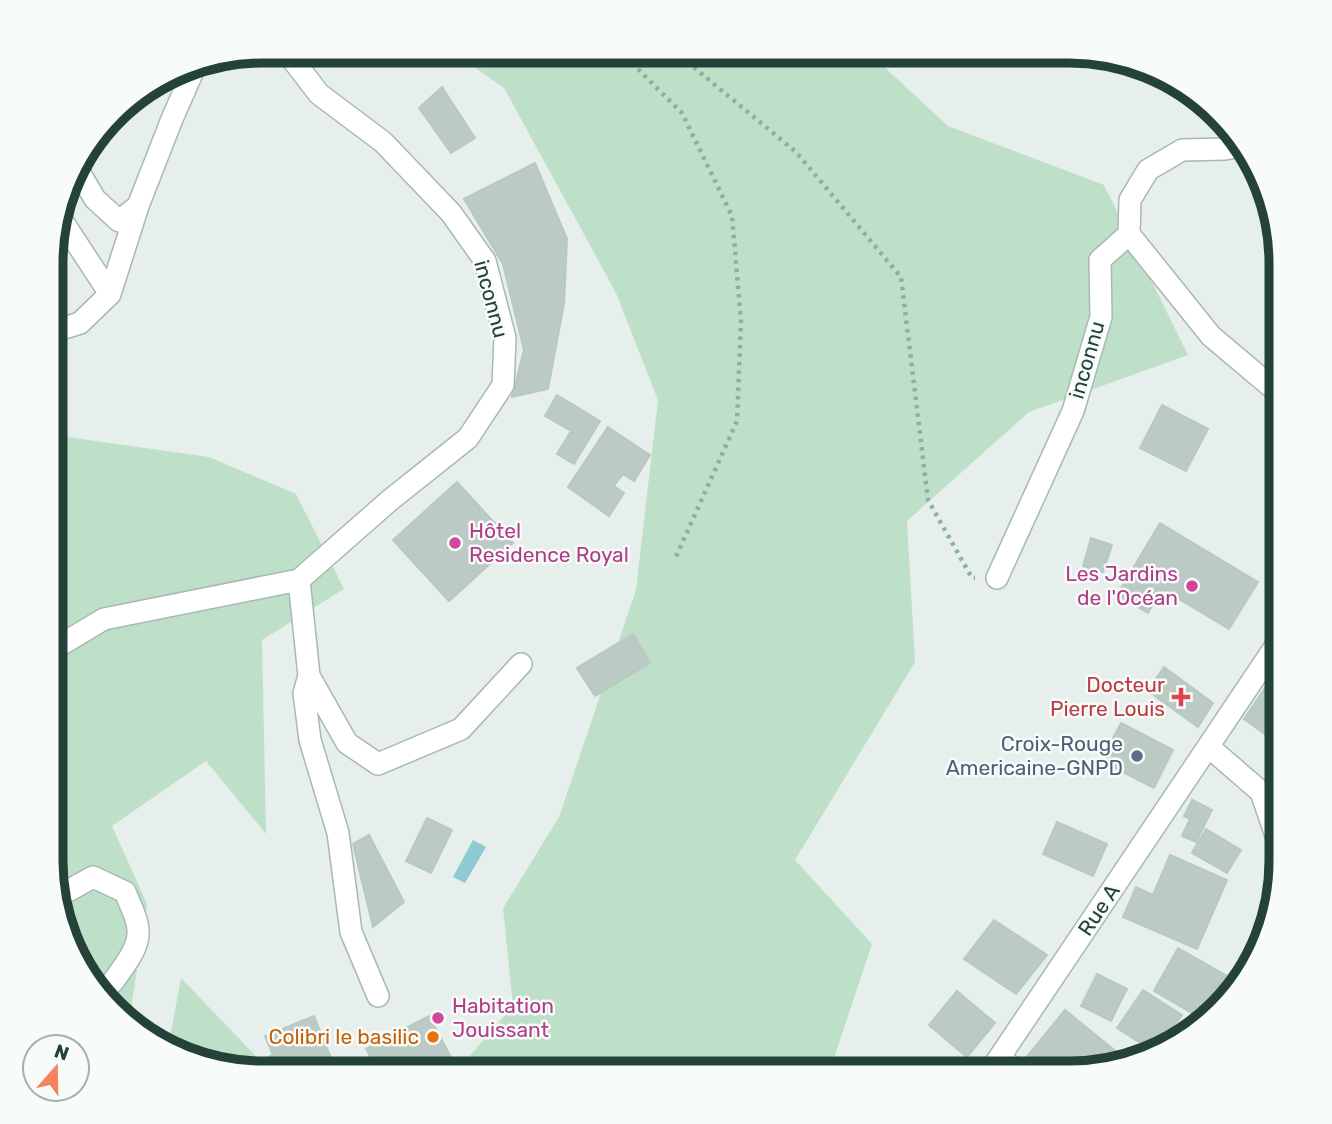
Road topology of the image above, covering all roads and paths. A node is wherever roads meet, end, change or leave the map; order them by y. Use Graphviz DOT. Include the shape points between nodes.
graph roads {
  1 [pos="295,63"];
  2 [pos="632,63"];
  3 [pos="688,63"];
  4 [pos="191,76"];
  5 [pos="1232,148"];
  6 [pos="82,178"];
  7 [pos="138,206"];
  8 [pos="66,227"];
  9 [pos="1129,234"];
  10 [pos="110,294"];
  11 [pos="63,328"];
  12 [pos="1269,385"];
  13 [pos="674,561"];
  14 [pos="997,578"];
  15 [pos="299,580"];
  16 [pos="63,643"];
  17 [pos="1269,656"];
  18 [pos="521,664"];
  19 [pos="309,676"];
  20 [pos="1209,747"];
  21 [pos="1269,815"];
  22 [pos="66,892"];
  23 [pos="109,988"];
  24 [pos="378,996"];
  25 [pos="998,1061"];
  1 -- 15 [label="street, inconnu" via="319,94 383,142 451,213 485,261 505,338 503,385 468,438"];
  2 -- 13 [label="path" via="682,113 732,216 741,321 737,421"];
  3 -- 14 [label="path" via="796,152 901,276 928,500 972,578"];
  4 -- 7 [label="street"];
  5 -- 9 [label="street" via="1182,150 1148,170 1130,200"];
  6 -- 7 [label="street" via="95,199 119,221"];
  7 -- 10 [label="street"];
  8 -- 10 [label="street"];
  9 -- 12 [label="street" via="1211,336"];
  9 -- 14 [label="street, inconnu" via="1100,260 1101,317 1073,411"];
  10 -- 11 [label="street" via="80,323"];
  15 -- 16 [label="street, inconnu" via="104,619"];
  15 -- 19 [label="street"];
  17 -- 20 [label="street"];
  18 -- 19 [label="street" via="461,729 378,764 347,743"];
  19 -- 24 [label="street" via="304,693 310,740 338,833 351,932"];
  20 -- 21 [label="street" via="1261,792"];
  20 -- 25 [label="street, Rue A"];
  22 -- 23 [label="street" via="93,877 125,892 138,922 137,949"];
}
